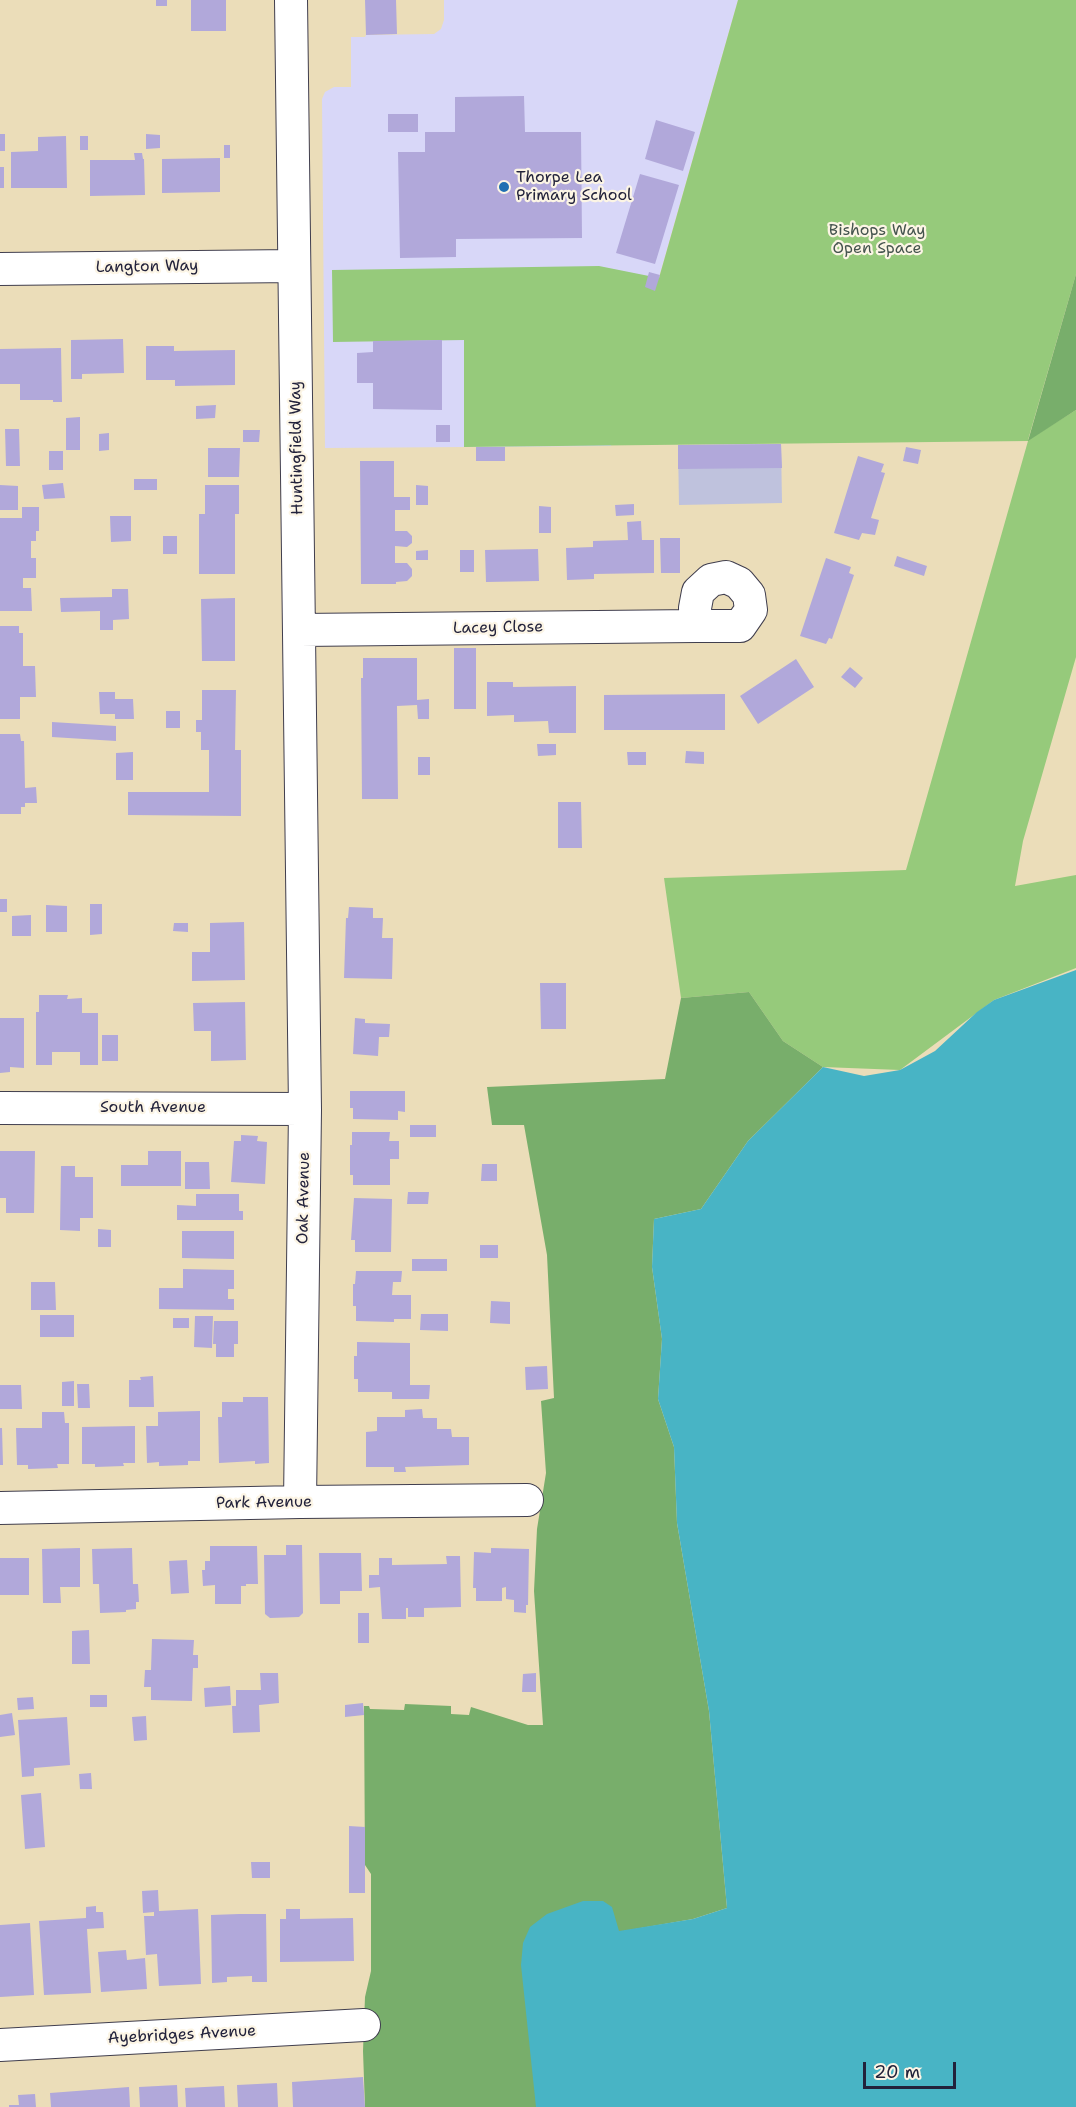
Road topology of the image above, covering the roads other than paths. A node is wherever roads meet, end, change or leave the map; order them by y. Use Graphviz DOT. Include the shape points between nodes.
graph roads {
  1 [pos="291,0"];
  2 [pos="294,266"];
  3 [pos="0,269"];
  4 [pos="696,626"];
  5 [pos="300,630"];
  6 [pos="303,895"];
  7 [pos="0,1108"];
  8 [pos="305,1109"];
  9 [pos="527,1500"];
  10 [pos="300,1502"];
  11 [pos="0,1508"];
  12 [pos="364,2025"];
  13 [pos="0,2045"];
  1 -- 2 [label="street, Huntingfield Way"];
  2 -- 3 [label="street, Langton Way"];
  2 -- 5 [label="street, Huntingfield Way"];
  4 -- 5 [label="street, Lacey Close"];
  5 -- 6 [label="street, Huntingfield Way"];
  6 -- 8 [label="street, Oak Avenue"];
  7 -- 8 [label="street, South Avenue"];
  8 -- 10 [label="street, Oak Avenue"];
  9 -- 10 [label="street, Park Avenue"];
  10 -- 11 [label="street, Park Avenue"];
  12 -- 13 [label="street, Ayebridges Avenue"];
}
